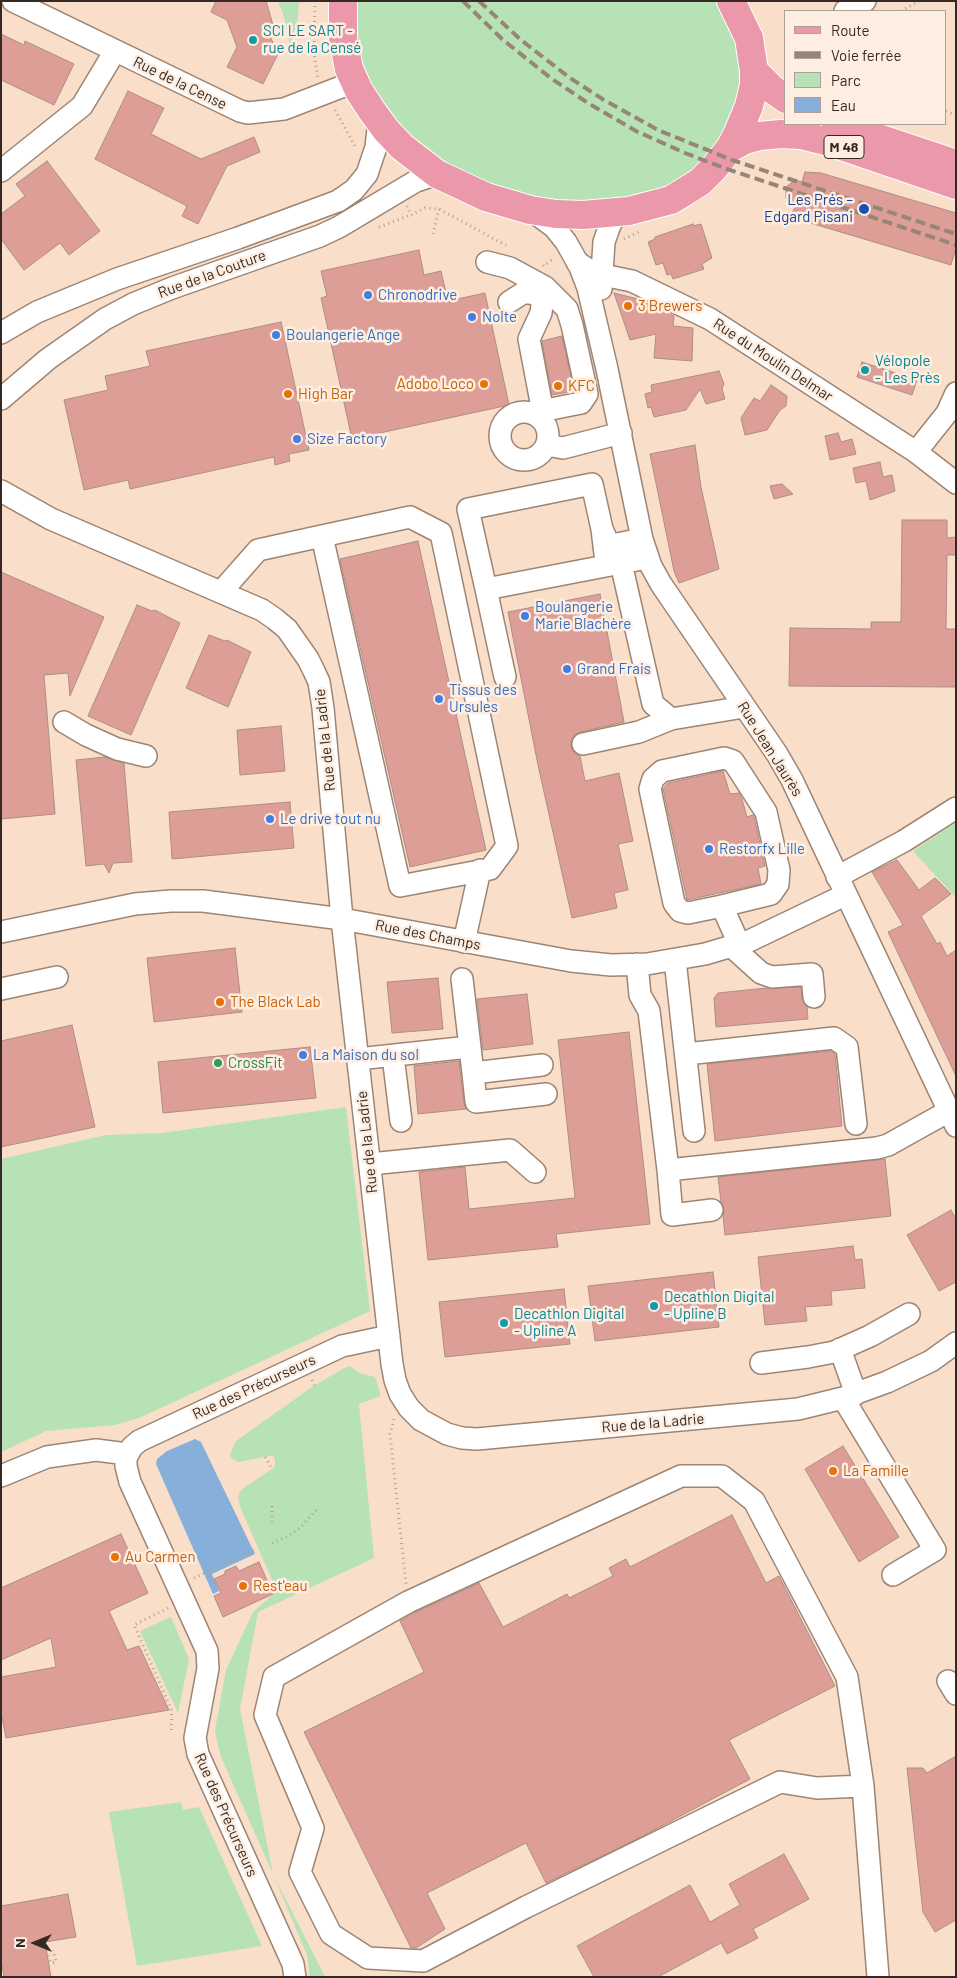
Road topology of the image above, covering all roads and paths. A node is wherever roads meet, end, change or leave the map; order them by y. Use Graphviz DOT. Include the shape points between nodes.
graph roads {
  1 [pos="13,1"];
  2 [pos="343,1"];
  3 [pos="731,1"];
  4 [pos="865,1"];
  5 [pos="919,1"];
  6 [pos="847,10"];
  7 [pos="903,10"];
  8 [pos="115,51"];
  9 [pos="754,71"];
  10 [pos="354,82"];
  11 [pos="784,97"];
  12 [pos="379,121"];
  13 [pos="839,125"];
  14 [pos="730,148"];
  15 [pos="956,164"];
  16 [pos="1,171"];
  17 [pos="437,174"];
  18 [pos="956,185"];
  19 [pos="404,201"];
  20 [pos="438,209"];
  21 [pos="530,210"];
  22 [pos="617,213"];
  23 [pos="433,234"];
  24 [pos="512,248"];
  25 [pos="556,257"];
  26 [pos="536,261"];
  27 [pos="487,262"];
  28 [pos="578,262"];
  29 [pos="600,275"];
  30 [pos="509,302"];
  31 [pos="1,333"];
  32 [pos="607,369"];
  33 [pos="956,393"];
  34 [pos="1,399"];
  35 [pos="621,433"];
  36 [pos="547,446"];
  37 [pos="916,452"];
  38 [pos="956,483"];
  39 [pos="1,491"];
  40 [pos="602,529"];
  41 [pos="322,536"];
  42 [pos="645,548"];
  43 [pos="621,563"];
  44 [pos="486,589"];
  45 [pos="222,592"];
  46 [pos="506,677"];
  47 [pos="744,707"];
  48 [pos="671,719"];
  49 [pos="64,722"];
  50 [pos="583,744"];
  51 [pos="146,756"];
  52 [pos="956,808"];
  53 [pos="480,870"];
  54 [pos="841,886"];
  55 [pos="722,906"];
  56 [pos="342,919"];
  57 [pos="1,932"];
  58 [pos="464,942"];
  59 [pos="735,945"];
  60 [pos="675,960"];
  61 [pos="636,964"];
  62 [pos="56,977"];
  63 [pos="462,980"];
  64 [pos="1,989"];
  65 [pos="814,997"];
  66 [pos="469,1047"];
  67 [pos="686,1054"];
  68 [pos="394,1056"];
  69 [pos="358,1059"];
  70 [pos="542,1065"];
  71 [pos="473,1073"];
  72 [pos="546,1094"];
  73 [pos="952,1118"];
  74 [pos="401,1121"];
  75 [pos="856,1124"];
  76 [pos="694,1131"];
  77 [pos="370,1164"];
  78 [pos="668,1170"];
  79 [pos="536,1172"];
  80 [pos="712,1210"];
  81 [pos="909,1314"];
  82 [pos="389,1336"];
  83 [pos="956,1343"];
  84 [pos="840,1349"];
  85 [pos="761,1363"];
  86 [pos="400,1394"];
  87 [pos="849,1396"];
  88 [pos="127,1454"];
  89 [pos="265,1457"];
  90 [pos="272,1469"];
  91 [pos="1,1476"];
  92 [pos="272,1506"];
  93 [pos="318,1508"];
  94 [pos="272,1526"];
  95 [pos="272,1543"];
  96 [pos="254,1550"];
  97 [pos="892,1575"];
  98 [pos="196,1576"];
  99 [pos="408,1602"];
  100 [pos="171,1607"];
  101 [pos="170,1733"];
  102 [pos="863,1786"];
  103 [pos="53,1950"];
  104 [pos="46,1951"];
  105 [pos="295,1977"];
  106 [pos="878,1977"];
  1 -- 8 [label="street, Rue de la Cense"];
  2 -- 10 [label="main road" via="344,48"];
  3 -- 9 [label="main road" via="749,38"];
  4 -- 6 [label="street"];
  5 -- 7 [label="path"];
  8 -- 10 [label="street, Rue de la Cense" via="248,113 284,109"];
  8 -- 16 [label="street" via="82,106"];
  9 -- 11 [label="main road"];
  9 -- 14 [label="main road" via="749,106"];
  10 -- 12 [label="main road"];
  12 -- 17 [label="main road" via="402,147"];
  12 -- 31 [label="street, Rue de la Couture" via="376,147 366,174 354,190 338,201 117,279 37,312"];
  13 -- 15 [label="main road, M 48"];
  14 -- 18 [label="main road, M 48" via="759,136 801,135"];
  14 -- 22 [label="main road" via="706,176 682,194 655,206"];
  17 -- 21 [label="main road" via="474,192"];
  17 -- 34 [label="street, Rue de la Couture" via="416,181 320,236 172,288 105,318 48,359"];
  19 -- 20 [label="path" via="411,215 425,208"];
  20 -- 23 [label="path"];
  20 -- 24 [label="path"];
  21 -- 22 [label="main road" via="569,215"];
  21 -- 28 [label="street, Rue Jean Jaurès" via="561,234"];
  22 -- 29 [label="street, Rue Jean Jaurès" via="604,242"];
  25 -- 26 [label="path" via="544,266"];
  27 -- 30 [label="street" via="510,268 545,287 566,309 587,394 581,403 551,409 541,402 529,339 541,313 541,299 530,292"];
  28 -- 29 [label="street, Rue du Moulin Delmar" via="586,270"];
  28 -- 32 [label="street, Rue Jean Jaurès" via="588,288"];
  29 -- 32 [label="street, Rue Jean Jaurès"];
  29 -- 37 [label="street, Rue du Moulin Delmar" via="632,281 710,319"];
  32 -- 35 [label="street, Rue Jean Jaurès"];
  33 -- 37 [label="street" via="947,413"];
  35 -- 36 [label="street" via="563,448"];
  35 -- 42 [label="street, Rue Jean Jaurès"];
  37 -- 38 [label="street, Rue du Moulin Delmar"];
  39 -- 45 [label="street, Rue de la Ladrie" via="51,519"];
  40 -- 42 [label="street" via="612,545"];
  40 -- 43 [label="street" via="605,554"];
  40 -- 44 [label="street" via="592,484 468,509"];
  41 -- 45 [label="street" via="258,550"];
  41 -- 53 [label="street" via="400,886"];
  41 -- 53 [label="street" via="410,517 440,533 508,846 490,868"];
  42 -- 43 [label="street"];
  42 -- 47 [label="street, Rue Jean Jaurès" via="661,584"];
  43 -- 44 [label="street"];
  43 -- 48 [label="street" via="653,704"];
  44 -- 46 [label="street"];
  45 -- 56 [label="street, Rue de la Ladrie" via="262,610 287,629 319,682"];
  47 -- 48 [label="street"];
  47 -- 54 [label="street, Rue Jean Jaurès" via="792,780"];
  48 -- 50 [label="street" via="639,732"];
  49 -- 51 [label="street" via="117,748"];
  52 -- 54 [label="street, Rue des Champs"];
  53 -- 58 [label="street"];
  54 -- 59 [label="street, Rue des Champs" via="762,935"];
  54 -- 73 [label="street, Rue Jean Jaurès"];
  55 -- 55 [label="street" via="688,913 680,911 674,903 650,789 653,779 662,771 724,758 734,761 766,812 779,870 778,884 771,894"];
  55 -- 59 [label="street"];
  56 -- 57 [label="street, Rue des Champs" via="219,903 171,901 116,907"];
  56 -- 58 [label="street, Rue des Champs"];
  56 -- 69 [label="street, Rue de la Ladrie"];
  58 -- 61 [label="street, Rue des Champs" via="571,961"];
  59 -- 60 [label="street, Rue des Champs"];
  59 -- 65 [label="street" via="761,973 772,977 812,974"];
  60 -- 61 [label="street, Rue des Champs"];
  60 -- 67 [label="street"];
  61 -- 78 [label="street" via="640,995 649,1011"];
  62 -- 64 [label="street"];
  63 -- 66 [label="street"];
  66 -- 68 [label="street"];
  66 -- 71 [label="street"];
  67 -- 75 [label="street" via="834,1038 847,1047"];
  67 -- 76 [label="street"];
  68 -- 69 [label="street"];
  68 -- 74 [label="street"];
  69 -- 77 [label="street, Rue de la Ladrie"];
  70 -- 71 [label="street"];
  71 -- 72 [label="street" via="476,1102"];
  73 -- 78 [label="street" via="877,1148"];
  77 -- 79 [label="street" via="510,1150"];
  77 -- 82 [label="street, Rue de la Ladrie"];
  78 -- 80 [label="street" via="672,1215"];
  81 -- 84 [label="street"];
  82 -- 86 [label="street, Rue de la Ladrie"];
  82 -- 88 [label="street, Rue des Précurseurs" via="342,1346 139,1441"];
  83 -- 87 [label="street, Rue de la Ladrie" via="917,1368"];
  84 -- 85 [label="street"];
  84 -- 87 [label="street"];
  86 -- 87 [label="street, Rue de la Ladrie" via="409,1408 433,1428 462,1438 477,1439 784,1411"];
  86 -- 99 [label="path" via="390,1434"];
  87 -- 97 [label="street" via="934,1550"];
  88 -- 91 [label="street" via="96,1450 47,1457"];
  88 -- 105 [label="street, Rue des Précurseurs" via="130,1482 207,1651 208,1664 195,1738 198,1754 293,1964"];
  89 -- 90 [label="path"];
  92 -- 94 [label="path"];
  93 -- 95 [label="path" via="300,1528"];
  96 -- 98 [label="path"];
  99 -- 102 [label="street" via="681,1476 722,1476 754,1501 848,1678"];
  99 -- 102 [label="street" via="274,1677 265,1715 313,1828 300,1872 331,1934 368,1958 423,1962 526,1907 780,1782 817,1788"];
  100 -- 101 [label="path" via="134,1625 172,1711"];
  102 -- 106 [label="street"];
  103 -- 104 [label="path" via="56,1962 51,1963"];
}
